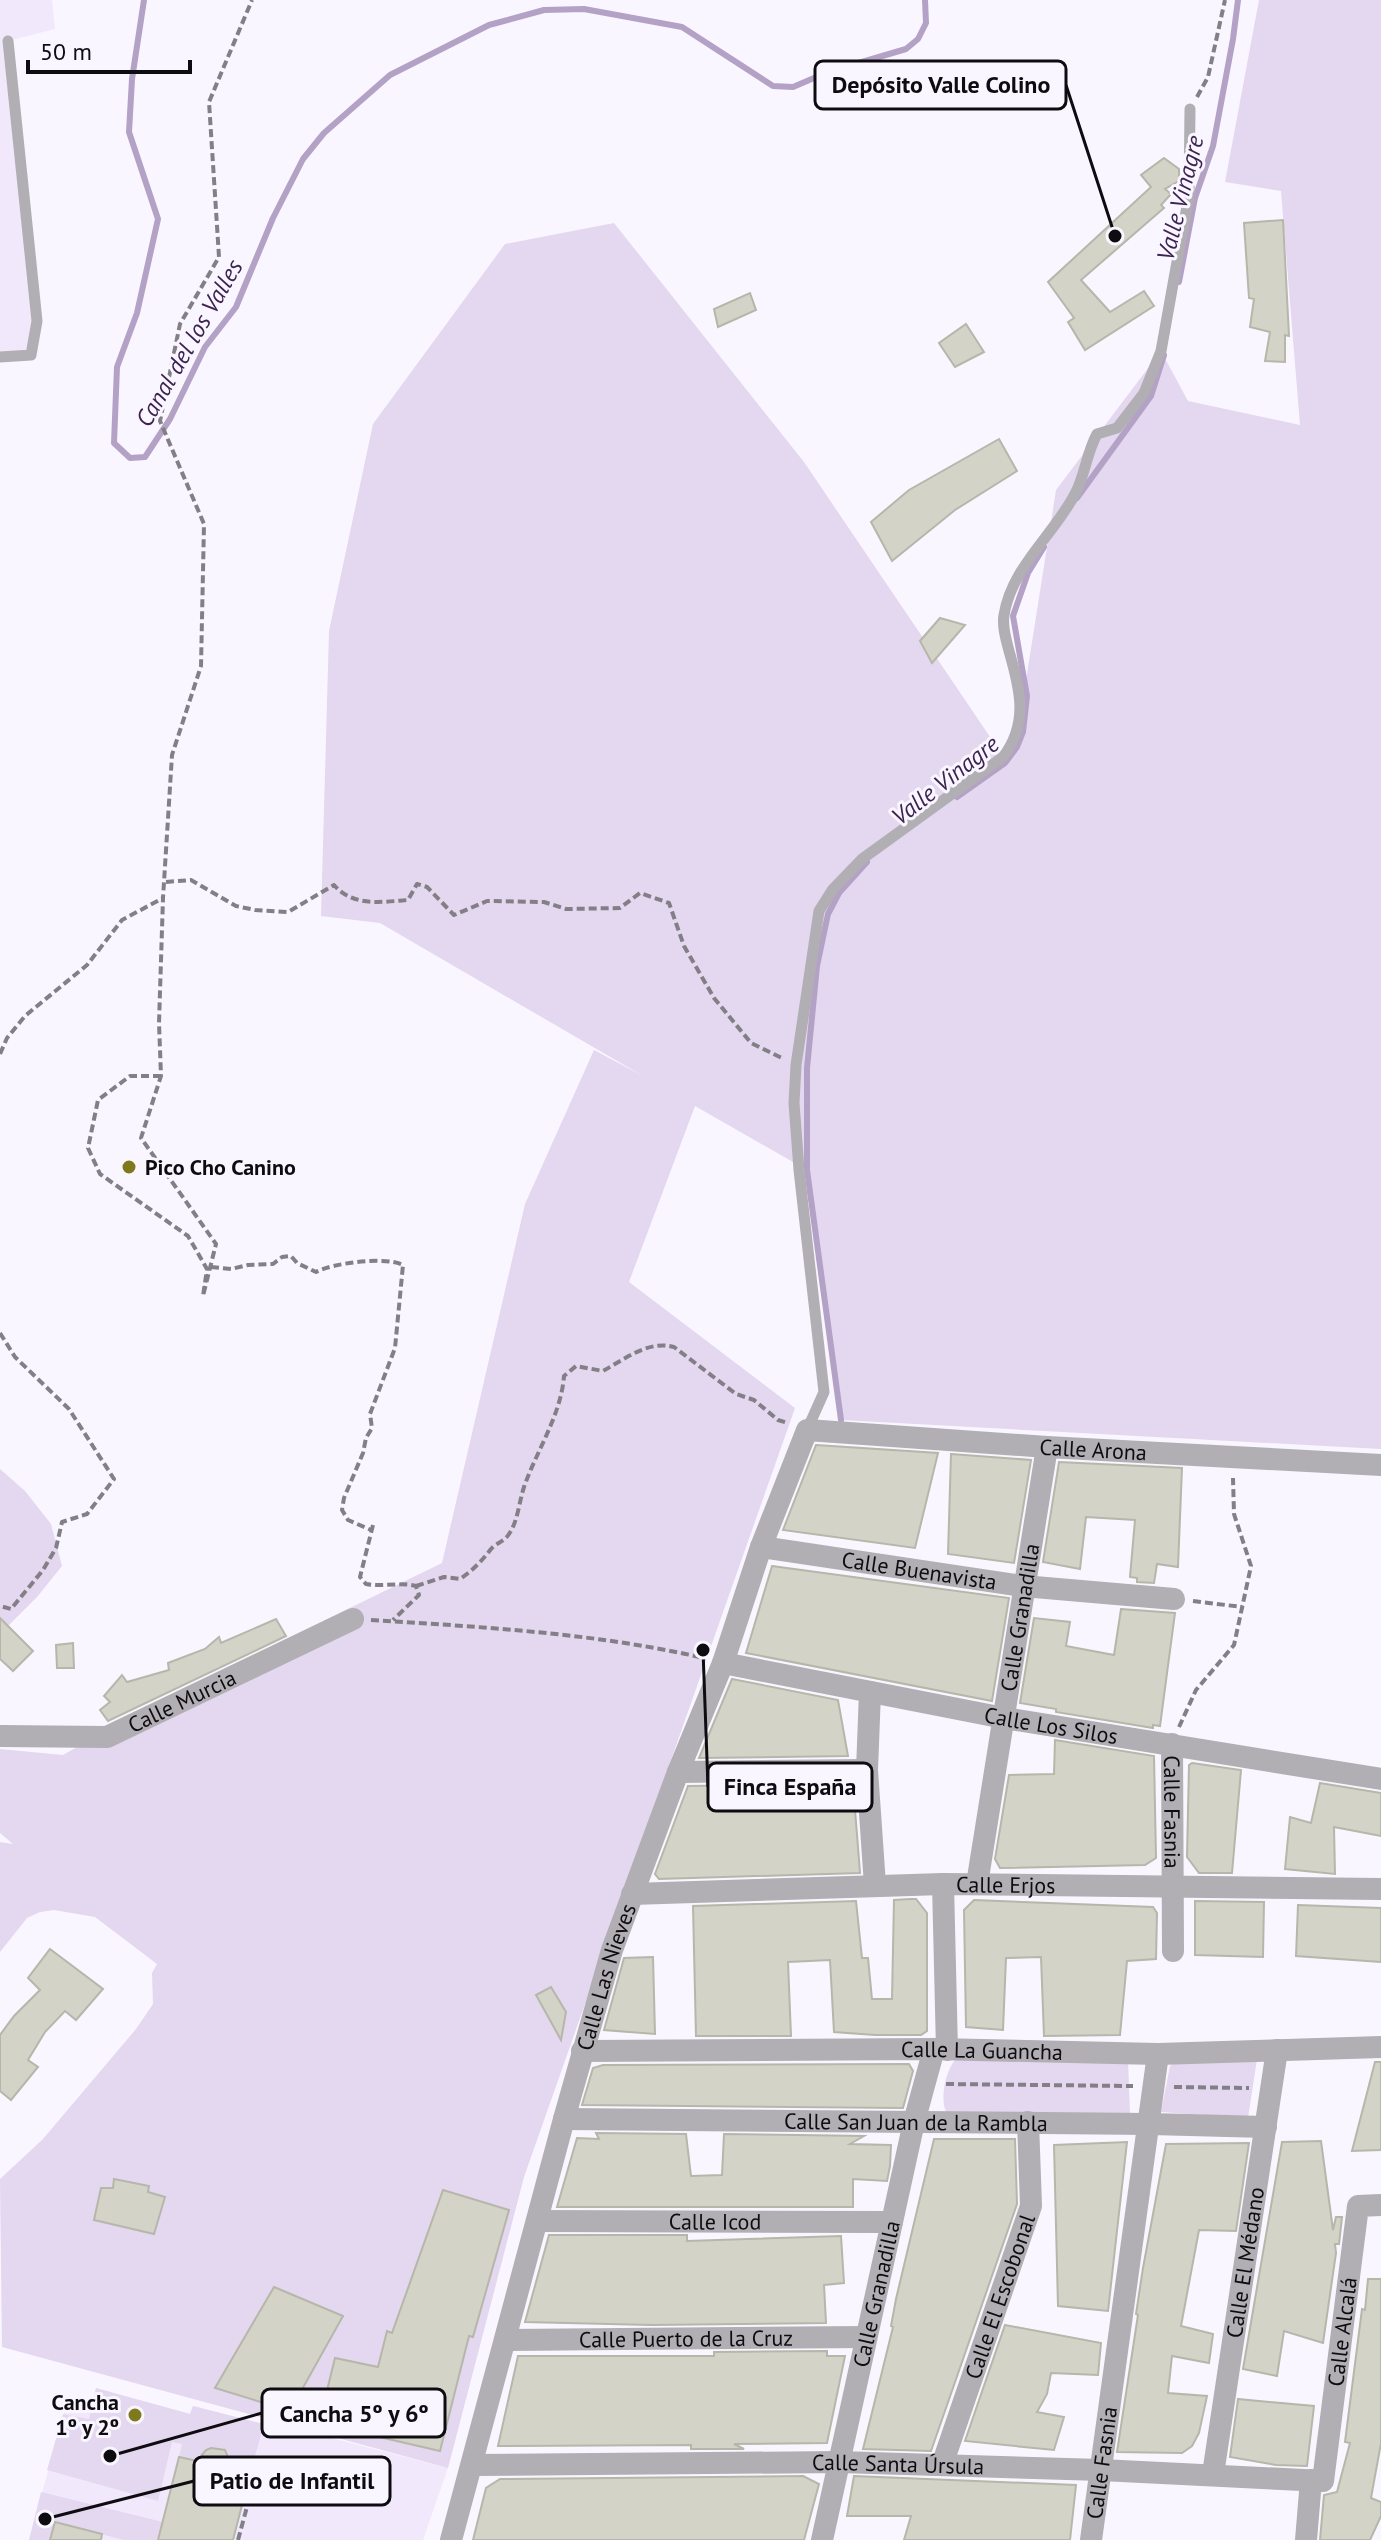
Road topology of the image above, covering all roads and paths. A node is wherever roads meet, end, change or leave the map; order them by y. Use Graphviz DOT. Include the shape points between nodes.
graph roads {
  1 [pos="252,0"];
  2 [pos="1225,0"];
  3 [pos="8,41"];
  4 [pos="1190,109"];
  5 [pos="0,357"];
  6 [pos="166,882"];
  7 [pos="163,898"];
  8 [pos="0,1054"];
  9 [pos="796,1065"];
  10 [pos="161,1076"];
  11 [pos="211,1266"];
  12 [pos="0,1333"];
  13 [pos="807,1430"];
  14 [pos="1047,1447"];
  15 [pos="1233,1457"];
  16 [pos="1381,1465"];
  17 [pos="761,1547"];
  18 [pos="416,1586"];
  19 [pos="1023,1586"];
  20 [pos="1174,1599"];
  21 [pos="0,1606"];
  22 [pos="1242,1607"];
  23 [pos="353,1619"];
  24 [pos="391,1622"];
  25 [pos="723,1663"];
  26 [pos="870,1692"];
  27 [pos="1004,1718"];
  28 [pos="0,1736"];
  29 [pos="1172,1744"];
  30 [pos="867,1770"];
  31 [pos="678,1772"];
  32 [pos="1381,1779"];
  33 [pos="943,1884"];
  34 [pos="977,1884"];
  35 [pos="875,1885"];
  36 [pos="1174,1889"];
  37 [pos="1381,1889"];
  38 [pos="632,1894"];
  39 [pos="1173,1951"];
  40 [pos="1381,2047"];
  41 [pos="940,2050"];
  42 [pos="1277,2050"];
  43 [pos="582,2051"];
  44 [pos="1158,2054"];
  45 [pos="926,2083"];
  46 [pos="1153,2086"];
  47 [pos="1271,2088"];
  48 [pos="564,2119"];
  49 [pos="914,2122"];
  50 [pos="1028,2122"];
  51 [pos="1150,2124"];
  52 [pos="1266,2127"];
  53 [pos="1381,2205"];
  54 [pos="537,2221"];
  55 [pos="892,2222"];
  56 [pos="866,2337"];
  57 [pos="506,2340"];
  58 [pos="839,2462"];
  59 [pos="472,2465"];
  60 [pos="942,2465"];
  61 [pos="1101,2470"];
  62 [pos="1213,2474"];
  63 [pos="249,2480"];
  64 [pos="1317,2481"];
  65 [pos="238,2540"];
  66 [pos="451,2540"];
  67 [pos="822,2540"];
  68 [pos="1091,2540"];
  69 [pos="1306,2540"];
  1 -- 6 [label="path" via="209,102 219,257 180,324 160,421 204,524 201,666 172,755"];
  2 -- 4 [label="path" via="1208,77"];
  3 -- 5 [label="lane" via="37,321 31,355"];
  4 -- 9 [label="lane" via="1189,195 1161,351 1144,393 1117,428 1097,434 1076,492 1018,576 1004,614 1020,695 1021,715 1011,746 862,859 833,889 819,911"];
  6 -- 7 [label="path"];
  6 -- 9 [label="path" via="191,880 236,906 288,912 334,885 345,898 372,902 408,900 417,884 427,887 454,915 487,901 620,908 640,893 669,903 684,946 714,998 751,1043"];
  7 -- 8 [label="path" via="122,920 87,965 25,1016"];
  7 -- 10 [label="path"];
  9 -- 13 [label="lane" via="799,1170 824,1392"];
  10 -- 11 [label="path" via="141,1138 216,1244"];
  10 -- 11 [label="path" via="130,1076 98,1100 88,1148 100,1174 188,1236 207,1269 203,1296"];
  11 -- 18 [label="path" via="273,1264 291,1256 316,1272 357,1262 403,1265 395,1348 342,1510 348,1520 372,1528 360,1577 366,1584"];
  12 -- 21 [label="path" via="15,1357 69,1409 114,1479 87,1514 62,1522 56,1548 11,1609"];
  13 -- 14 [label="street, Calle Arona"];
  13 -- 17 [label="street, Calle Las Nieves"];
  13 -- 18 [label="path" via="778,1420 754,1400 736,1394 674,1347 662,1344 629,1353 603,1371 576,1366 564,1376 512,1531 460,1579 444,1577"];
  14 -- 15 [label="street, Calle Arona"];
  14 -- 19 [label="street, Calle Granadilla"];
  15 -- 16 [label="street, Calle Arona"];
  15 -- 22 [label="path, Calle Fasnia" via="1234,1514 1251,1566"];
  17 -- 19 [label="street, Calle Buenavista"];
  17 -- 25 [label="street, Calle Las Nieves"];
  18 -- 24 [label="path" via="419,1595"];
  19 -- 20 [label="street, Calle Buenavista"];
  19 -- 27 [label="street, Calle Granadilla"];
  20 -- 22 [label="path"];
  22 -- 29 [label="path, Calle Fasnia" via="1234,1645 1196,1690"];
  23 -- 24 [label="path"];
  23 -- 28 [label="street, Calle Murcia" via="107,1737"];
  24 -- 25 [label="path" via="624,1643"];
  25 -- 26 [label="street, Calle Los Silos"];
  25 -- 31 [label="street, Calle Las Nieves"];
  26 -- 27 [label="street, Calle Los Silos"];
  26 -- 30 [label="street"];
  27 -- 29 [label="street, Calle Los Silos"];
  27 -- 34 [label="street, Calle Granadilla"];
  29 -- 32 [label="street, Calle Los Silos"];
  29 -- 36 [label="street, Calle Fasnia"];
  30 -- 31 [label="street"];
  30 -- 35 [label="street"];
  31 -- 38 [label="street, Calle Las Nieves"];
  33 -- 34 [label="street, Calle Erjos"];
  33 -- 35 [label="street, Calle Erjos"];
  33 -- 41 [label="street, Calle Granadilla"];
  34 -- 36 [label="street, Calle Erjos"];
  35 -- 38 [label="street, Calle Erjos"];
  36 -- 37 [label="street, Calle Erjos"];
  36 -- 39 [label="street, Calle Fasnia"];
  38 -- 43 [label="street, Calle Las Nieves"];
  40 -- 42 [label="street, Calle La Guancha"];
  41 -- 43 [label="street, Calle La Guancha"];
  41 -- 44 [label="street, Calle La Guancha"];
  41 -- 45 [label="street, Calle Granadilla"];
  42 -- 44 [label="street, Calle La Guancha"];
  42 -- 47 [label="street, Calle El Médano"];
  43 -- 48 [label="street, Calle Las Nieves"];
  44 -- 46 [label="street, Calle Fasnia"];
  45 -- 46 [label="path"];
  45 -- 49 [label="street, Calle Granadilla"];
  46 -- 47 [label="path"];
  46 -- 51 [label="street, Calle Fasnia"];
  47 -- 52 [label="street, Calle El Médano"];
  48 -- 49 [label="street, Calle San Juan de la Rambla"];
  48 -- 54 [label="street, Calle Las Nieves"];
  49 -- 50 [label="street, Calle San Juan de la Rambla"];
  49 -- 55 [label="street, Calle Granadilla"];
  50 -- 51 [label="street, Calle San Juan de la Rambla"];
  50 -- 60 [label="street, Calle El Escobonal" via="1031,2206"];
  51 -- 52 [label="street, Calle San Juan de la Rambla"];
  51 -- 61 [label="street, Calle Fasnia"];
  52 -- 62 [label="street, Calle El Médano"];
  53 -- 64 [label="street, Calle Alcalá" via="1358,2206"];
  54 -- 55 [label="street, Calle Icod"];
  54 -- 57 [label="street, Calle Las Nieves"];
  55 -- 56 [label="street, Calle Granadilla"];
  56 -- 57 [label="street, Calle Puerto de la Cruz"];
  56 -- 58 [label="street, Calle Granadilla"];
  57 -- 59 [label="street, Calle Las Nieves"];
  58 -- 59 [label="street, Calle Santa Úrsula"];
  58 -- 60 [label="street, Calle Santa Úrsula"];
  58 -- 67 [label="street, Calle Granadilla"];
  59 -- 66 [label="street, Calle Las Nieves"];
  60 -- 61 [label="street, Calle Santa Úrsula"];
  61 -- 62 [label="street, Calle Santa Úrsula"];
  61 -- 68 [label="street, Calle Fasnia"];
  62 -- 64 [label="street, Calle Santa Úrsula"];
  63 -- 65 [label="path" via="254,2481"];
  64 -- 69 [label="street, Calle Alcalá"];
}
